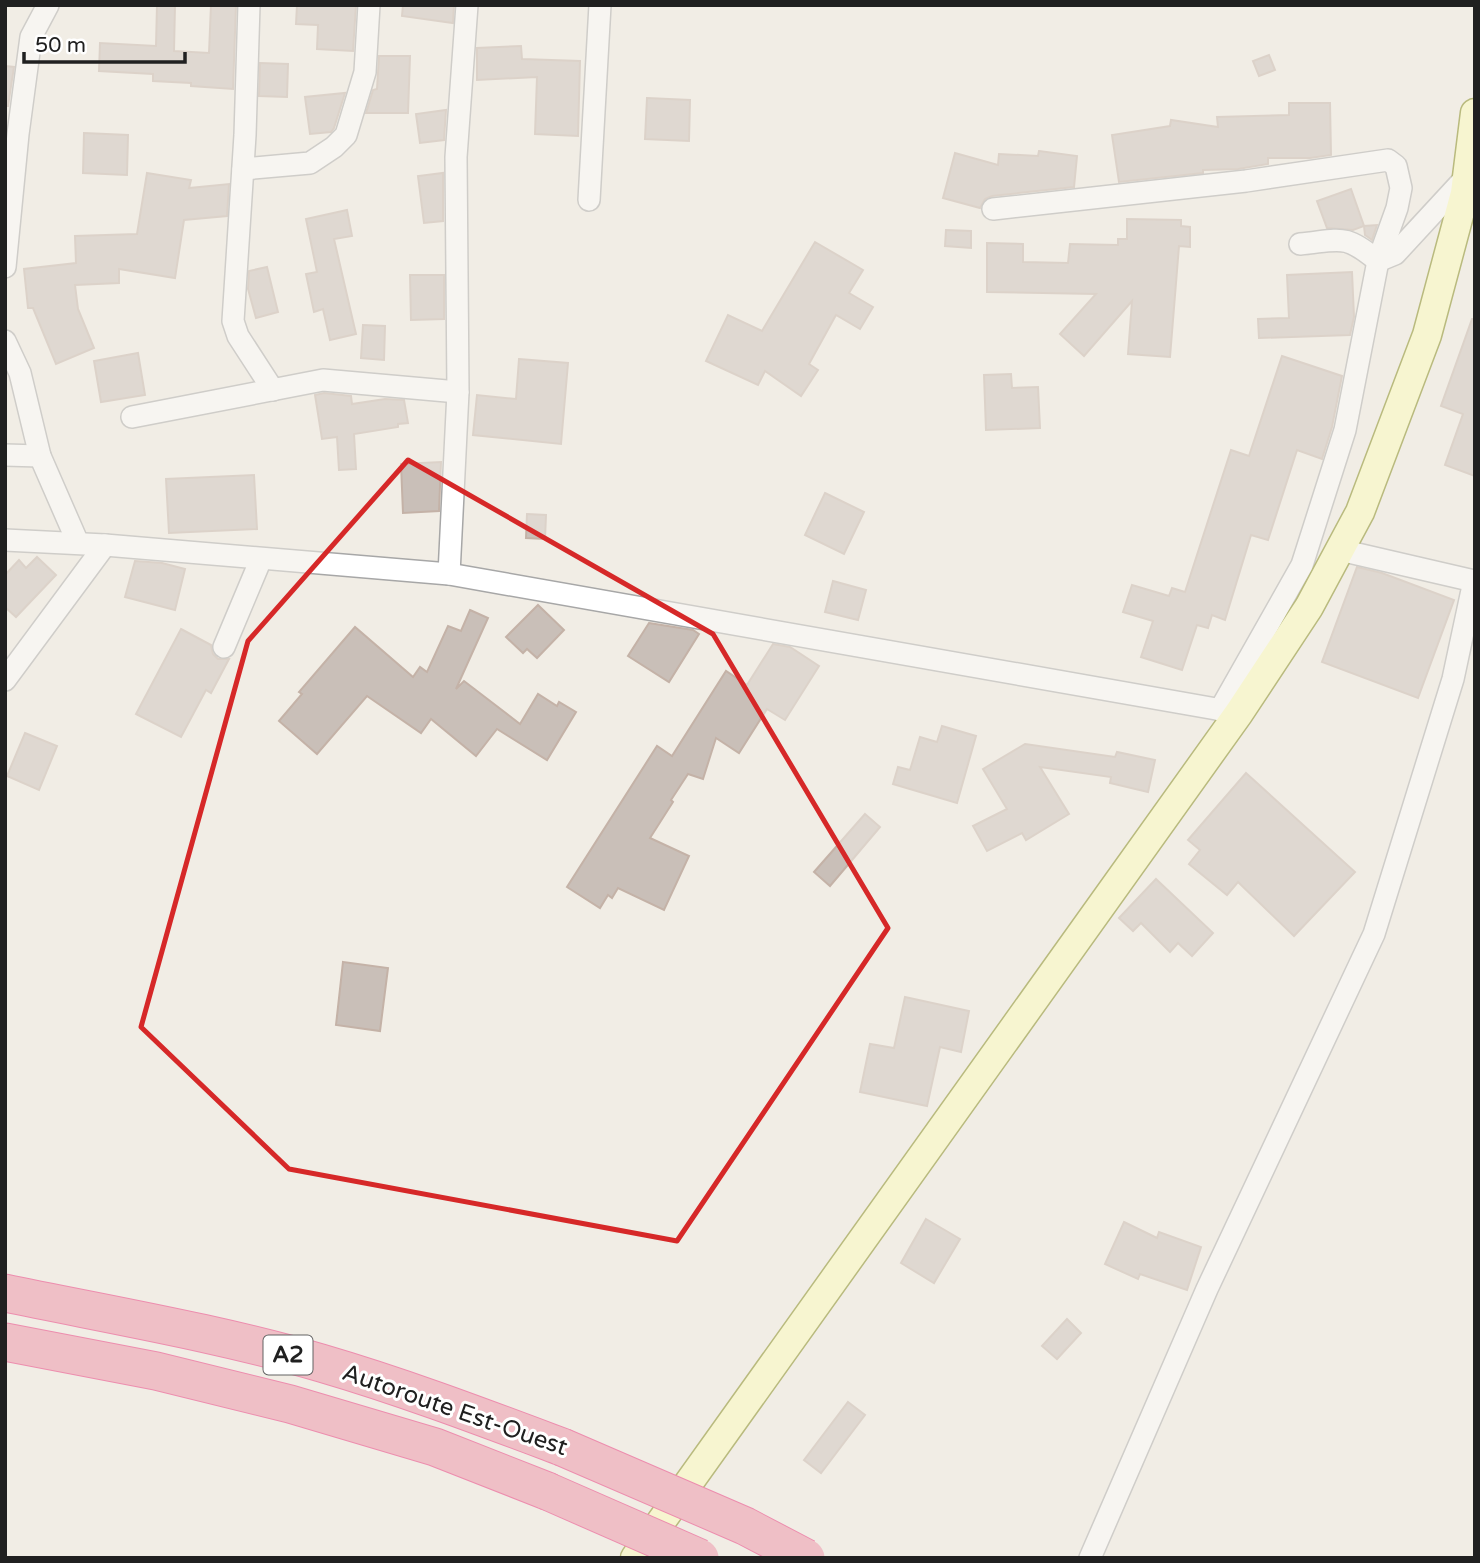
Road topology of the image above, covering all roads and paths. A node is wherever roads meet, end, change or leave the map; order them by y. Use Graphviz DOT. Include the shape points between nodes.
graph roads {
  1 [pos="48,5"];
  2 [pos="249,5"];
  3 [pos="369,5"];
  4 [pos="467,5"];
  5 [pos="600,5"];
  6 [pos="1475,113"];
  7 [pos="243,169"];
  8 [pos="1467,176"];
  9 [pos="589,200"];
  10 [pos="993,209"];
  11 [pos="1300,244"];
  12 [pos="1378,261"];
  13 [pos="5,267"];
  14 [pos="5,341"];
  15 [pos="273,390"];
  16 [pos="458,392"];
  17 [pos="132,417"];
  18 [pos="5,455"];
  19 [pos="40,456"];
  20 [pos="5,540"];
  21 [pos="78,543"];
  22 [pos="105,545"];
  23 [pos="1340,550"];
  24 [pos="261,558"];
  25 [pos="449,574"];
  26 [pos="224,647"];
  27 [pos="5,680"];
  28 [pos="1230,712"];
  29 [pos="5,1293"];
  30 [pos="5,1342"];
  31 [pos="635,1558"];
  32 [pos="700,1558"];
  33 [pos="806,1558"];
  34 [pos="1090,1558"];
  1 -- 13 [label="street" via="31,37"];
  2 -- 7 [label="street"];
  3 -- 7 [label="street" via="365,72 346,135 310,163"];
  4 -- 16 [label="street" via="456,157"];
  5 -- 9 [label="street"];
  6 -- 8 [label="main road"];
  7 -- 15 [label="street" via="233,321"];
  8 -- 12 [label="street" via="1395,254"];
  8 -- 23 [label="main road" via="1427,335 1360,512"];
  10 -- 12 [label="street" via="1388,160 1396,166 1401,188"];
  11 -- 12 [label="street" via="1346,239"];
  12 -- 28 [label="street" via="1345,430 1302,565"];
  14 -- 19 [label="street" via="20,373"];
  15 -- 16 [label="street" via="323,380"];
  15 -- 17 [label="street"];
  16 -- 25 [label="street"];
  18 -- 19 [label="street"];
  19 -- 21 [label="street"];
  20 -- 21 [label="street"];
  21 -- 22 [label="street"];
  22 -- 24 [label="street"];
  22 -- 27 [label="street"];
  23 -- 28 [label="main road" via="1309,607"];
  23 -- 34 [label="street" via="1474,581 1453,679 1374,934 1207,1289"];
  24 -- 25 [label="street"];
  24 -- 26 [label="street"];
  25 -- 28 [label="street"];
  28 -- 31 [label="main road"];
  29 -- 33 [label="highway, Autoroute Est-Ouest / A2, bridge" via="230,1340 434,1399 562,1447 745,1526"];
  30 -- 32 [label="highway, Autoroute Est-Ouest / A2, bridge" via="156,1371 435,1447"];
}
